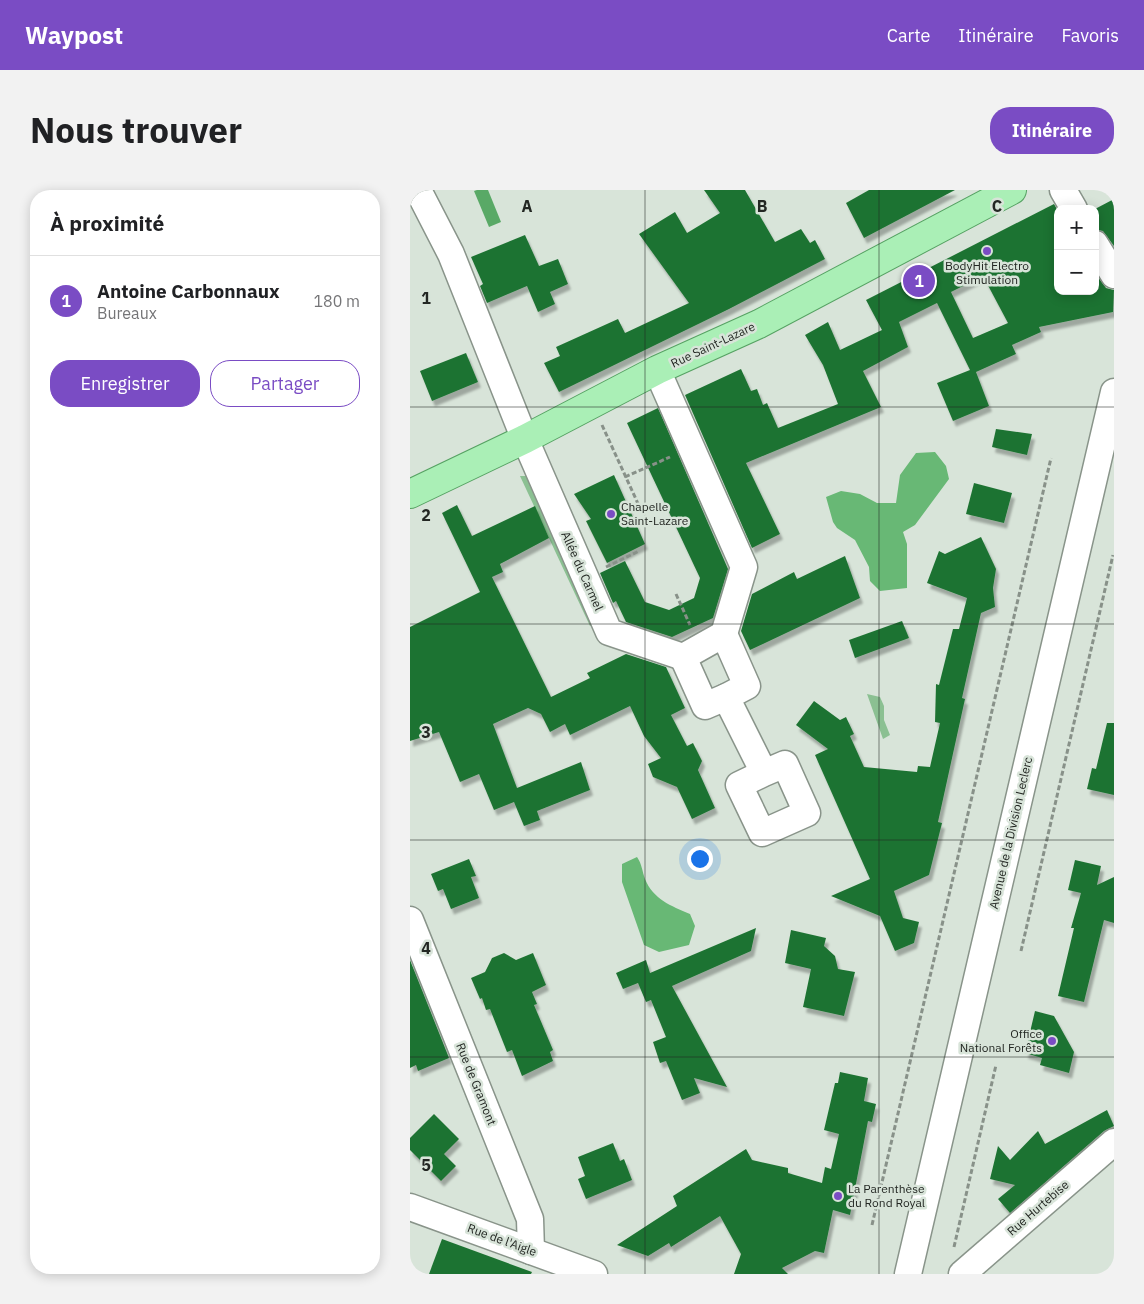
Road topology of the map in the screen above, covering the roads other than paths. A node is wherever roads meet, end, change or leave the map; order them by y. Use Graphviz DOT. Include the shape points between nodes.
graph roads {
  1 [pos="418,190"];
  2 [pos="1012,190"];
  3 [pos="1063,190"];
  4 [pos="1072,205"];
  5 [pos="1099,250"];
  6 [pos="1114,276"];
  7 [pos="657,370"];
  8 [pos="1114,392"];
  9 [pos="525,439"];
  10 [pos="410,494"];
  11 [pos="724,634"];
  12 [pos="683,657"];
  13 [pos="726,697"];
  14 [pos="764,774"];
  15 [pos="410,920"];
  16 [pos="1114,1142"];
  17 [pos="410,1207"];
  18 [pos="531,1251"];
  19 [pos="957,1264"];
  20 [pos="985,1264"];
  21 [pos="594,1274"];
  22 [pos="908,1274"];
  1 -- 9 [label="street, Allée du Carmel" via="451,254"];
  2 -- 7 [label="main road, Rue Saint-Lazare" via="759,324"];
  3 -- 4 [label="street"];
  5 -- 6 [label="street"];
  7 -- 9 [label="main road, Rue Saint-Lazare"];
  7 -- 11 [label="street" via="744,567"];
  8 -- 22 [label="street, Avenue de la Division Leclerc"];
  9 -- 10 [label="main road, Rue Saint-Lazare"];
  9 -- 12 [label="street, Allée du Carmel" via="609,632"];
  11 -- 12 [label="street"];
  11 -- 13 [label="street" via="747,686"];
  12 -- 13 [label="street" via="705,706"];
  13 -- 14 [label="street"];
  15 -- 18 [label="street, Rue de Gramont" via="530,1218"];
  16 -- 20 [label="street, Rue Hurtebise"];
  17 -- 18 [label="street, Rue de l'Aigle"];
  18 -- 21 [label="street, Rue de l'Aigle"];
  19 -- 20 [label="street, Rue Hurtebise"];
}
